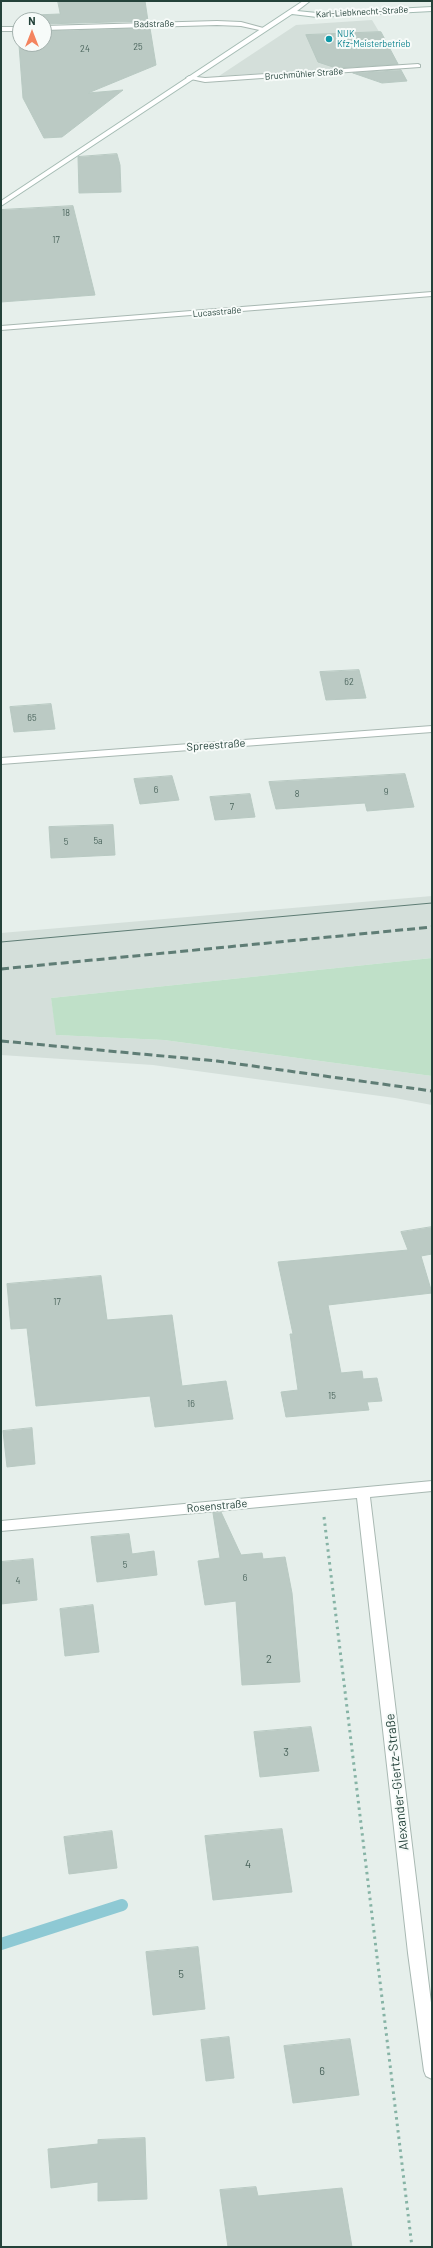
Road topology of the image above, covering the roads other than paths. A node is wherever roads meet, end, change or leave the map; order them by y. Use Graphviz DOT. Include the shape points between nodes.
graph roads {
  1 [pos="304,1"];
  2 [pos="432,9"];
  3 [pos="291,12"];
  4 [pos="52,28"];
  5 [pos="1,29"];
  6 [pos="12,29"];
  7 [pos="264,29"];
  8 [pos="418,66"];
  9 [pos="189,78"];
  10 [pos="1,204"];
  11 [pos="432,294"];
  12 [pos="1,328"];
  13 [pos="432,729"];
  14 [pos="1,761"];
  15 [pos="432,1486"];
  16 [pos="363,1493"];
  17 [pos="1,1526"];
  18 [pos="432,2071"];
  1 -- 3 [label="street"];
  2 -- 3 [label="street, Karl-Liebknecht-Straße" via="317,15"];
  3 -- 7 [label="street"];
  4 -- 7 [label="street, Badstraße" via="216,23 241,24"];
  5 -- 6 [label="street"];
  7 -- 9 [label="street"];
  8 -- 9 [label="street, Bruchmühler Straße" via="205,80"];
  9 -- 10 [label="street"];
  11 -- 12 [label="street, Lucasstraße"];
  13 -- 14 [label="street, Spreestraße"];
  15 -- 16 [label="street, Rosenstraße"];
  16 -- 17 [label="street, Rosenstraße"];
  16 -- 18 [label="street, Alexander-Giertz-Straße"];
}
